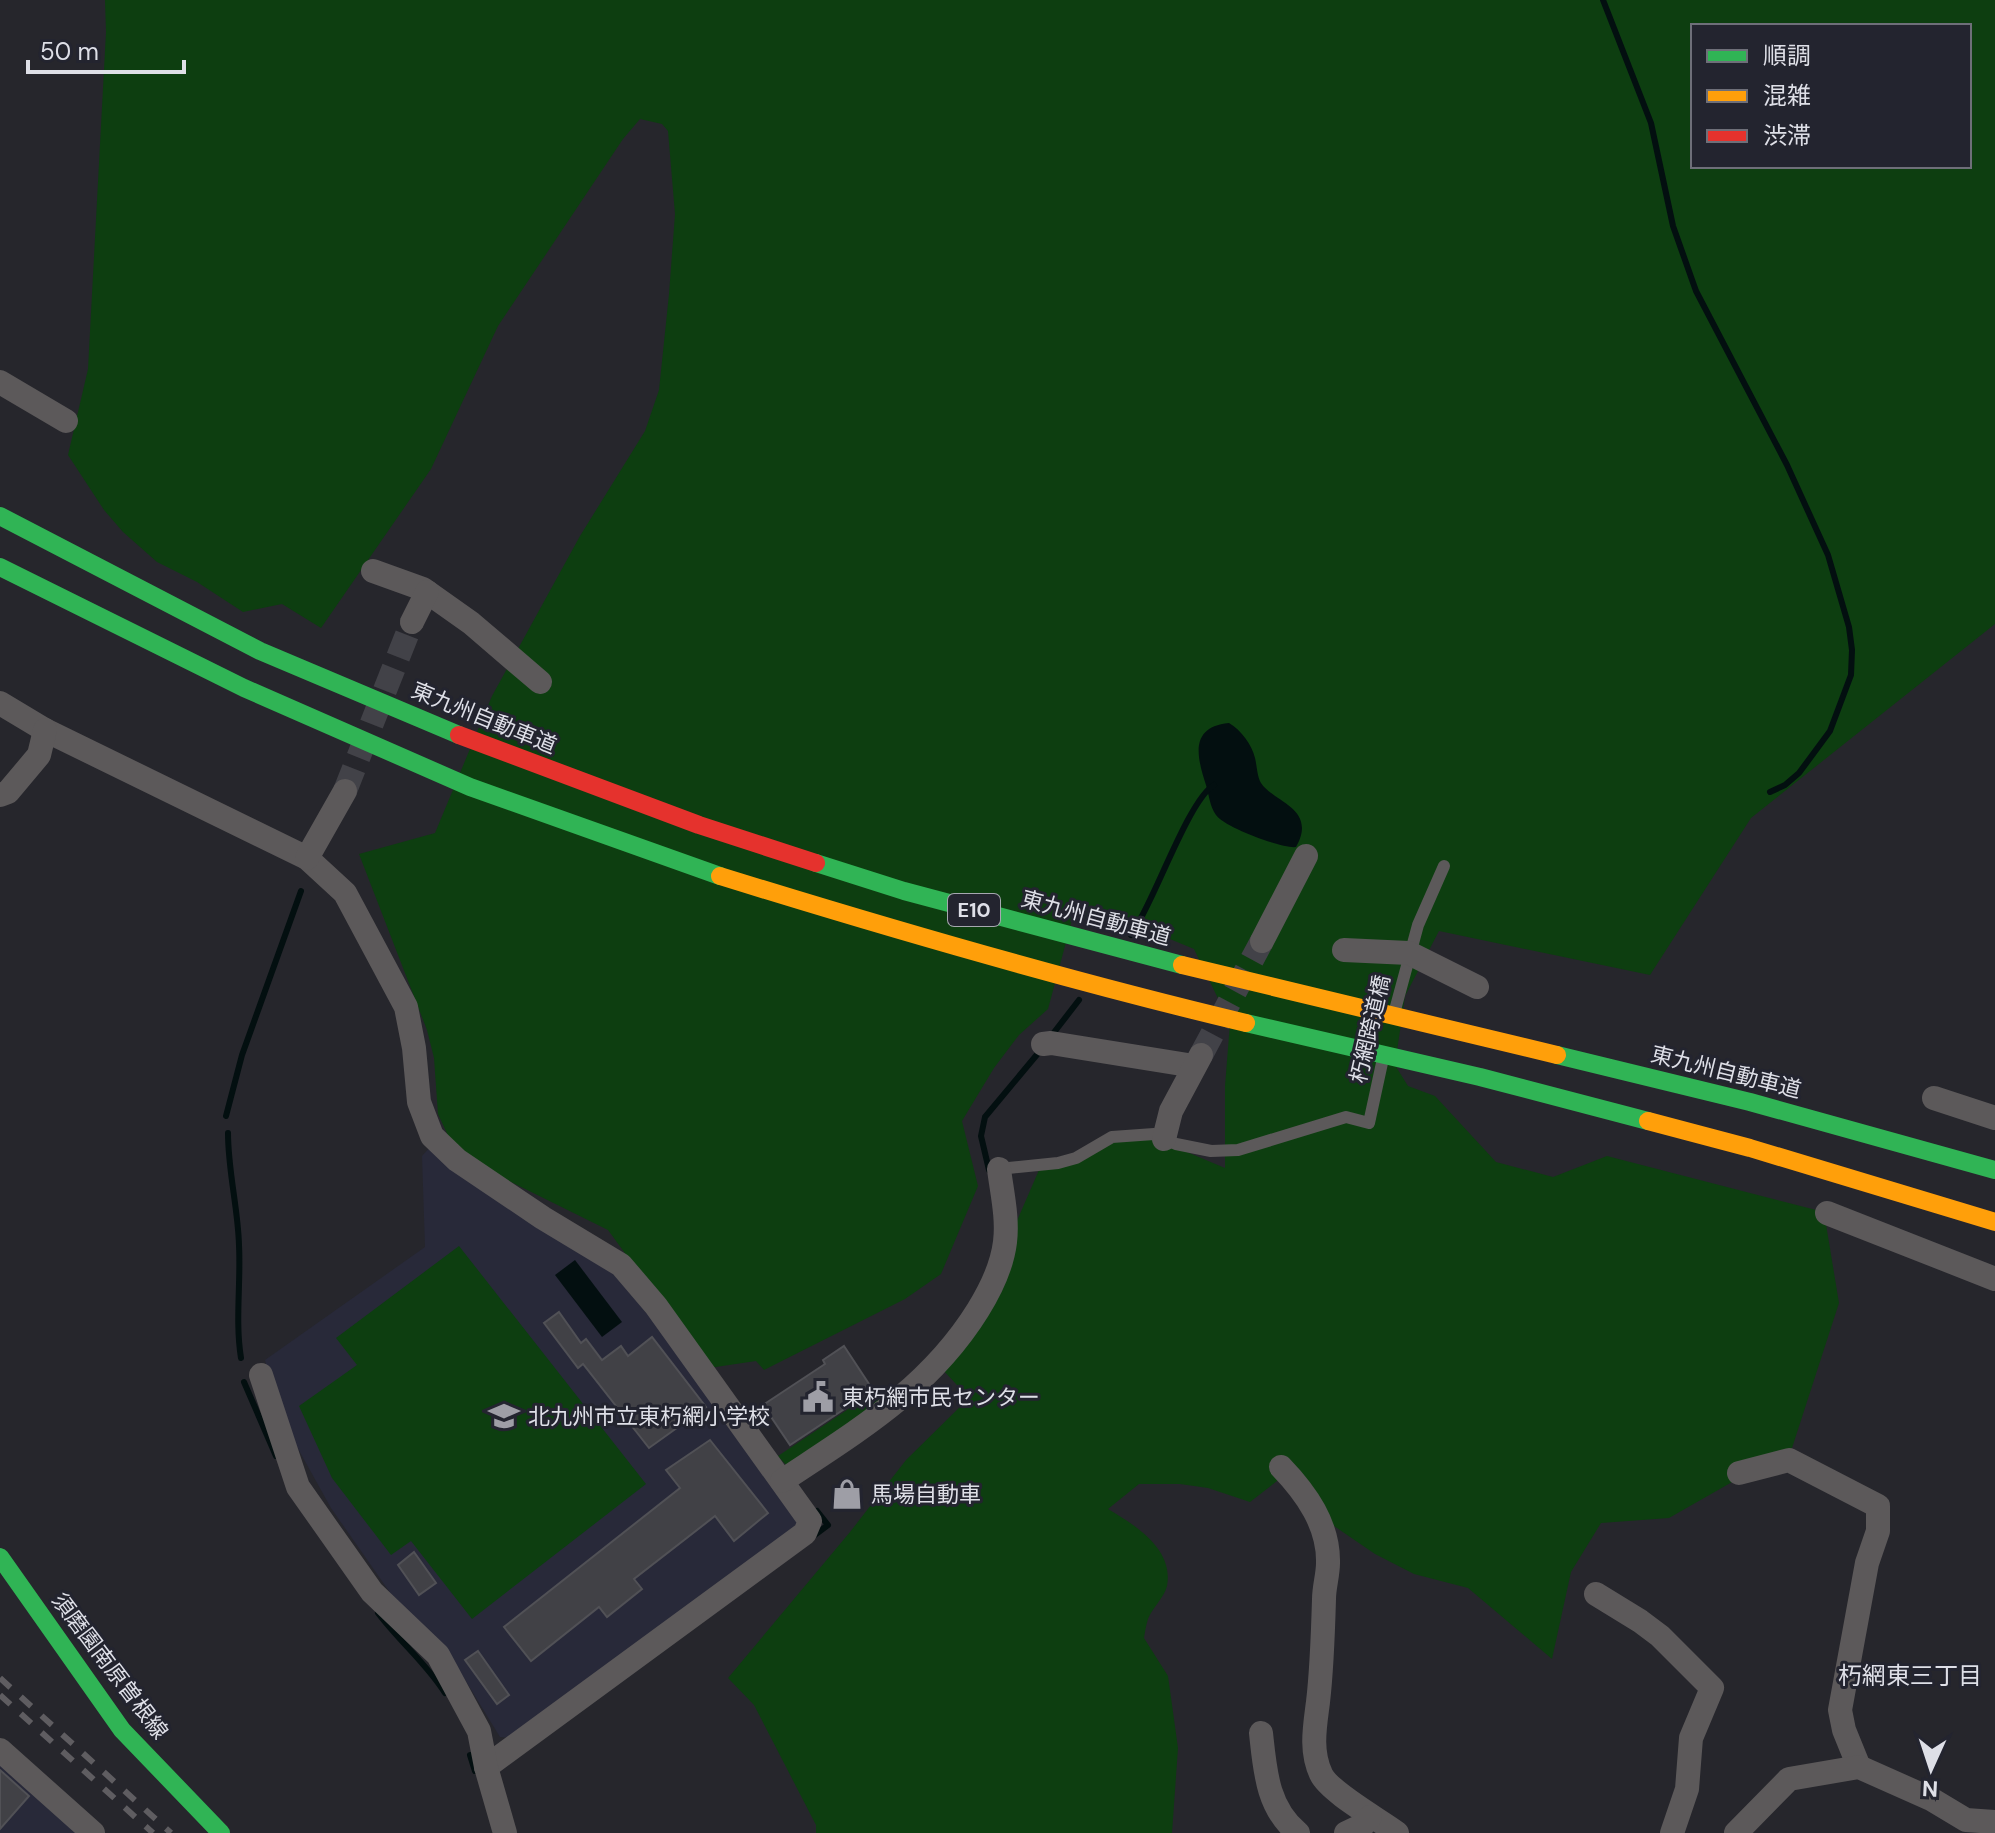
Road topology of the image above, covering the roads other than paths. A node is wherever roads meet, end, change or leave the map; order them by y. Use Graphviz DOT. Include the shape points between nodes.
graph roads {
  1 [pos="0,382"];
  2 [pos="66,421"];
  3 [pos="0,516"];
  4 [pos="0,567"];
  5 [pos="373,571"];
  6 [pos="427,592"];
  7 [pos="412,622"];
  8 [pos="540,682"];
  9 [pos="0,703"];
  10 [pos="45,730"];
  11 [pos="345,791"];
  12 [pos="0,795"];
  13 [pos="1306,856"];
  14 [pos="307,858"];
  15 [pos="1444,866"];
  16 [pos="1262,941"];
  17 [pos="1344,950"];
  18 [pos="1407,958"];
  19 [pos="1477,987"];
  20 [pos="1391,1026"];
  21 [pos="1387,1041"];
  22 [pos="1043,1044"];
  23 [pos="1934,1098"];
  24 [pos="1995,1118"];
  25 [pos="1164,1139"];
  26 [pos="999,1169"];
  27 [pos="1995,1170"];
  28 [pos="1827,1213"];
  29 [pos="1995,1222"];
  30 [pos="1995,1279"];
  31 [pos="261,1375"];
  32 [pos="1281,1467"];
  33 [pos="1739,1473"];
  34 [pos="782,1481"];
  35 [pos="0,1557"];
  36 [pos="1596,1594"];
  37 [pos="1261,1733"];
  38 [pos="0,1750"];
  39 [pos="486,1767"];
  40 [pos="1859,1767"];
  41 [pos="1370,1817"];
  42 [pos="1995,1822"];
  43 [pos="93,1833"];
  44 [pos="221,1833"];
  45 [pos="505,1833"];
  46 [pos="1298,1833"];
  47 [pos="1346,1833"];
  48 [pos="1397,1833"];
  49 [pos="1672,1833"];
  50 [pos="1736,1833"];
  1 -- 2 [label="street"];
  3 -- 27 [label="main road, 東九州自動車道 / E10" via="260,651 487,747 714,830 904,891 1125,951 1750,1102"];
  4 -- 29 [label="main road, E10" via="244,688 470,787 679,863 1114,992 1480,1077 1750,1148"];
  5 -- 6 [label="street"];
  6 -- 7 [label="street"];
  6 -- 8 [label="street"];
  9 -- 10 [label="street"];
  10 -- 12 [label="street" via="39,755"];
  10 -- 14 [label="street"];
  11 -- 14 [label="street"];
  13 -- 16 [label="street"];
  14 -- 34 [label="street" via="345,893 406,1007 419,1102 432,1136 457,1160 621,1265"];
  15 -- 18 [label="lane, 朽網跨道橋"];
  17 -- 18 [label="street"];
  18 -- 19 [label="street"];
  18 -- 20 [label="lane, 朽網跨道橋"];
  21 -- 25 [label="lane, 朽網跨道橋" via="1369,1123 1346,1117 1238,1150 1211,1151"];
  22 -- 25 [label="street" via="1198,1060 1171,1111"];
  23 -- 24 [label="street"];
  25 -- 26 [label="lane" via="1141,1133 1112,1137 1076,1158"];
  26 -- 34 [label="street" via="1006,1220 1002,1255 989,1291 963,1334 915,1388"];
  28 -- 30 [label="street"];
  31 -- 39 [label="street" via="298,1487 372,1592 438,1655 479,1731"];
  32 -- 41 [label="street" via="1308,1499 1329,1559 1315,1758 1322,1778"];
  33 -- 40 [label="street" via="1789,1460 1878,1506 1878,1531 1867,1563 1840,1710"];
  34 -- 39 [label="street" via="810,1521 805,1533"];
  35 -- 44 [label="main road, 須磨園南原曽根線" via="122,1730"];
  36 -- 49 [label="street" via="1660,1636 1712,1688 1691,1738 1687,1789"];
  37 -- 46 [label="street" via="1272,1800"];
  38 -- 43 [label="street"];
  39 -- 45 [label="street"];
  40 -- 42 [label="street" via="1966,1820"];
  40 -- 50 [label="street" via="1789,1779"];
  41 -- 47 [label="street"];
  41 -- 48 [label="street"];
}
